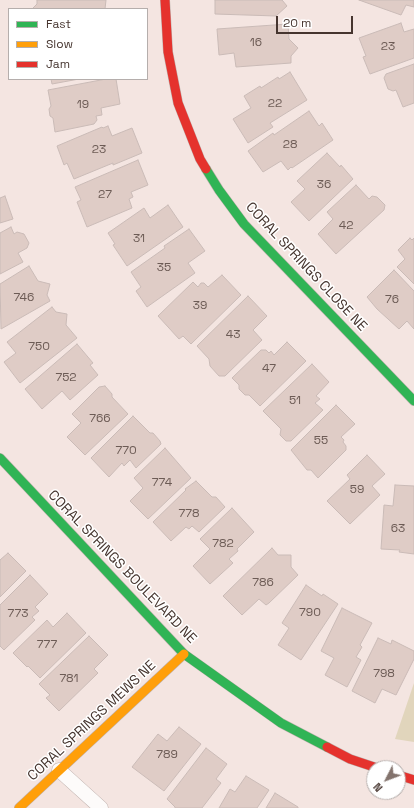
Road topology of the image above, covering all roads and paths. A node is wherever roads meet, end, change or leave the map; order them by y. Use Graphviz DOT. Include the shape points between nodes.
graph roads {
  1 [pos="165,0"];
  2 [pos="414,401"];
  3 [pos="0,458"];
  4 [pos="184,654"];
  5 [pos="366,765"];
  6 [pos="59,770"];
  7 [pos="19,808"];
  8 [pos="101,808"];
  1 -- 2 [label="street, CORAL SPRINGS CLOSE NE" via="168,52 178,103 200,159 219,190 244,224"];
  3 -- 4 [label="street, CORAL SPRINGS BOULEVARD NE"];
  4 -- 5 [label="street, CORAL SPRINGS BOULEVARD NE" via="281,723 350,760"];
  4 -- 6 [label="street, CORAL SPRINGS MEWS NE"];
  6 -- 7 [label="street, CORAL SPRINGS MEWS NE"];
  6 -- 8 [label="lane"];
}
